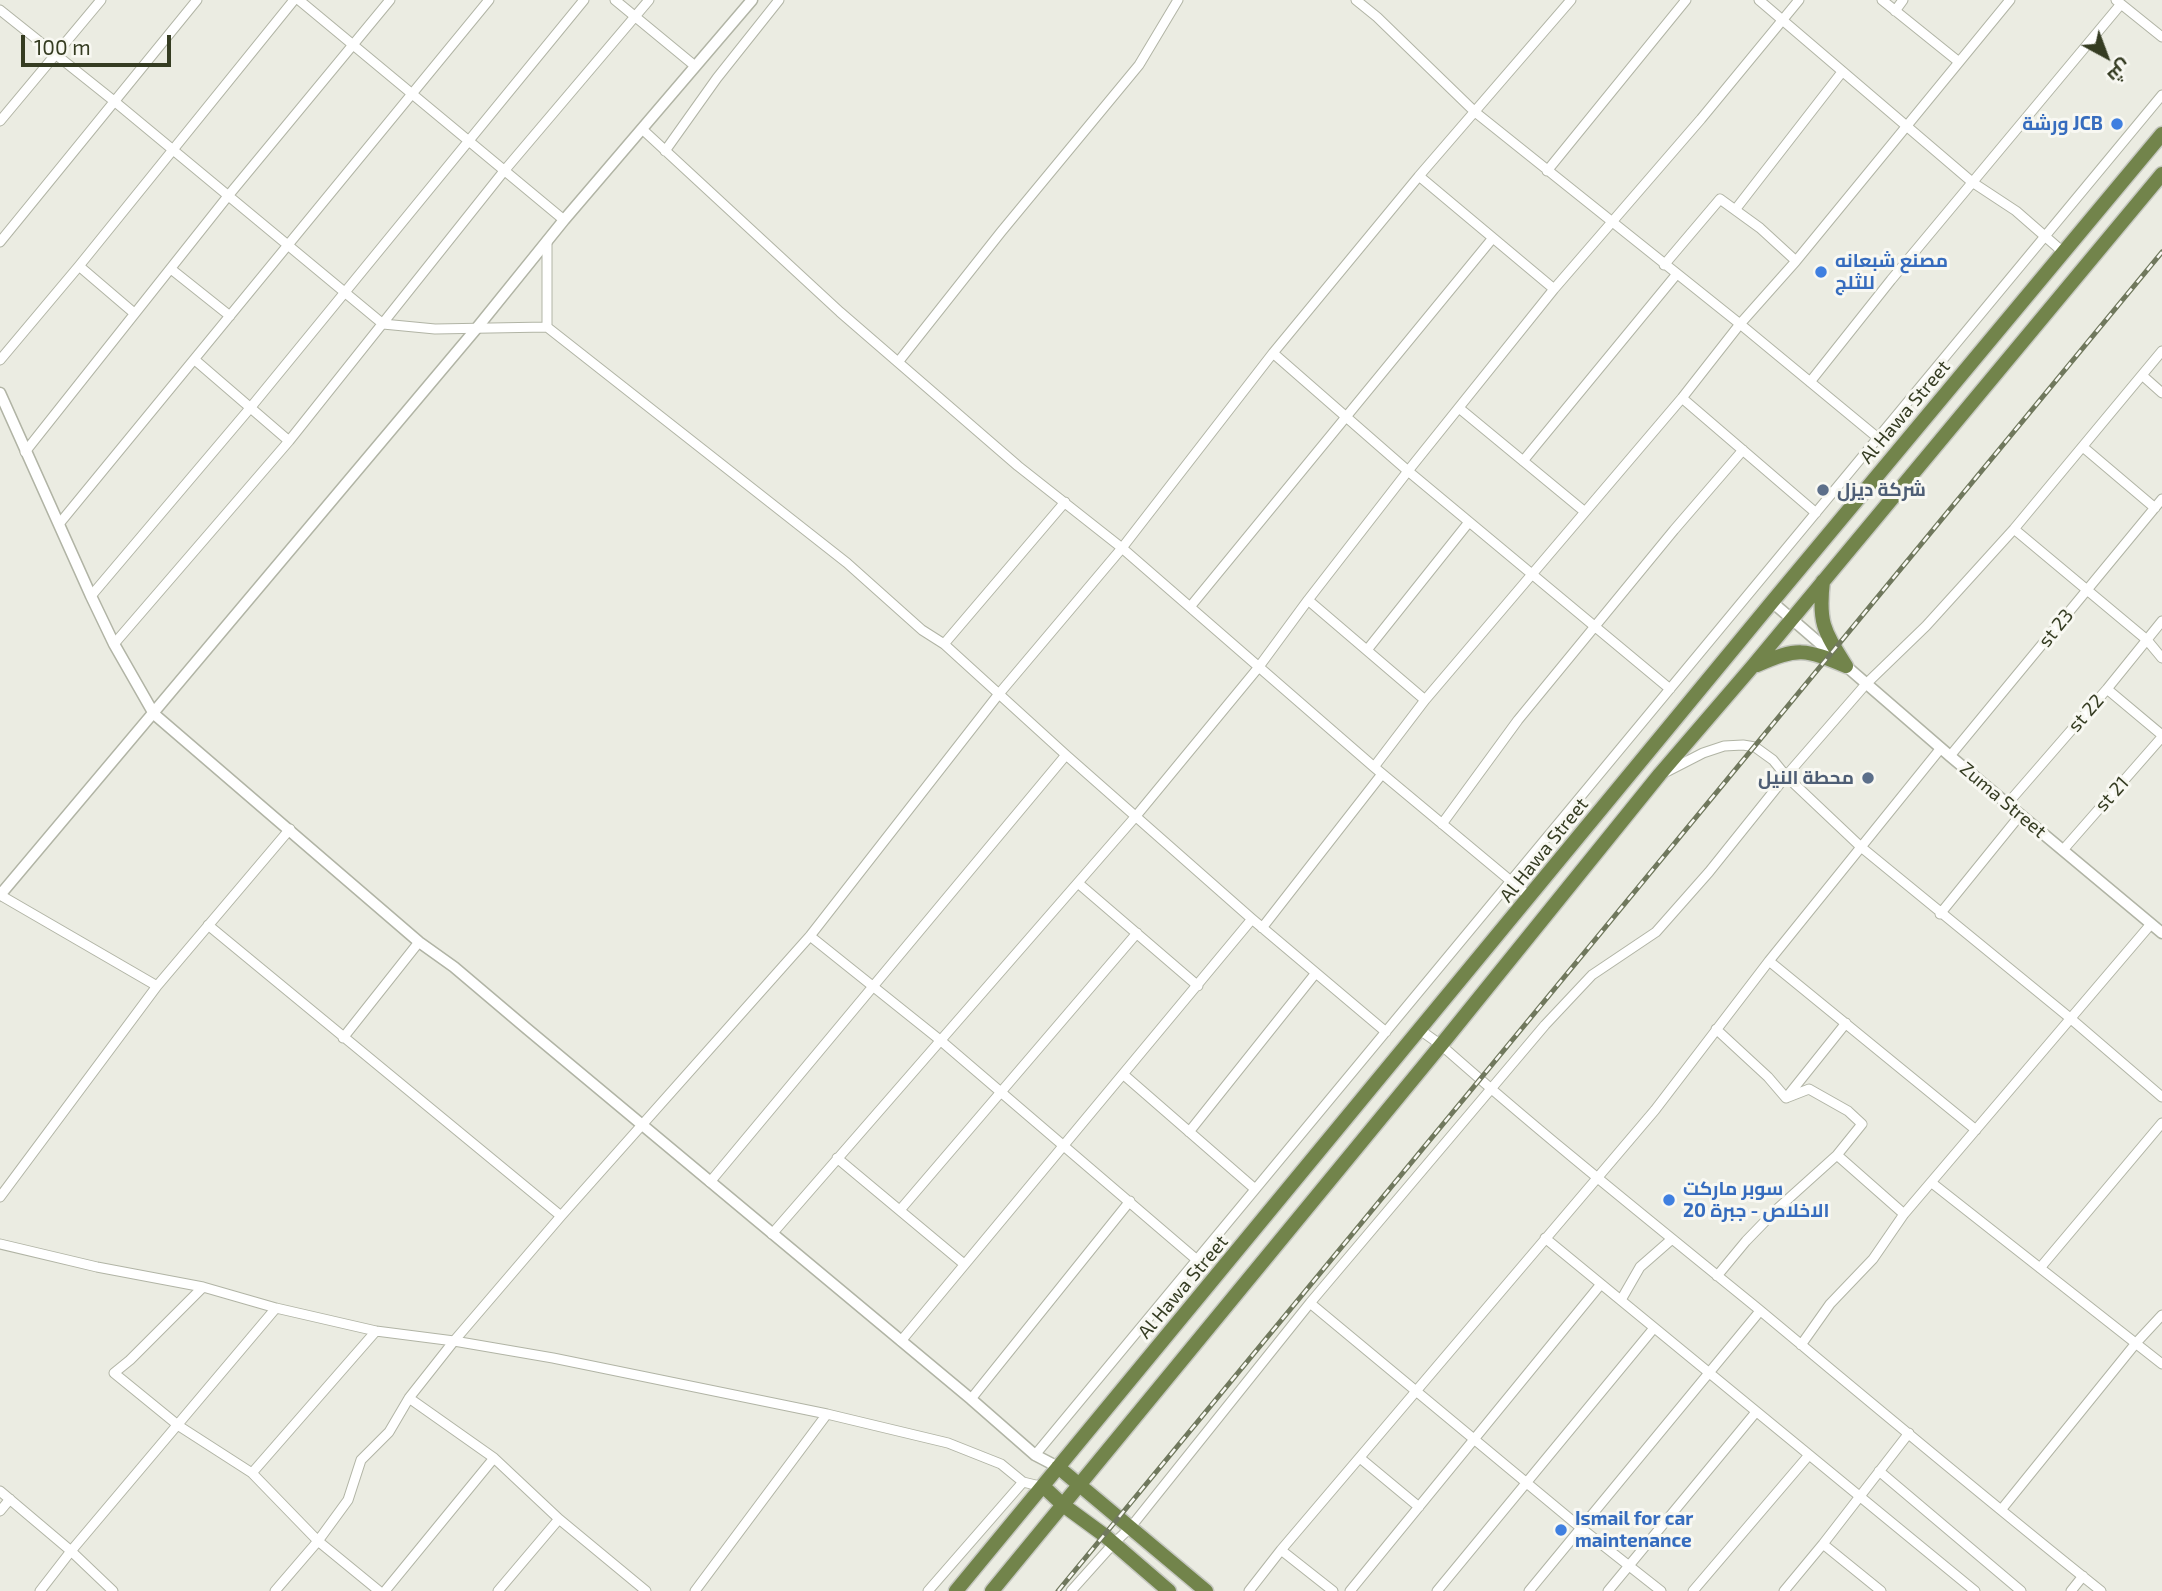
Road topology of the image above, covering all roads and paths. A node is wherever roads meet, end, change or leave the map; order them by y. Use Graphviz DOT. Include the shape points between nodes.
graph roads {
  1 [pos="101,0"];
  2 [pos="197,0"];
  3 [pos="297,0"];
  4 [pos="390,0"];
  5 [pos="489,0"];
  6 [pos="584,0"];
  7 [pos="615,0"];
  8 [pos="649,0"];
  9 [pos="752,0"];
  10 [pos="779,0"];
  11 [pos="1178,0"];
  12 [pos="1356,0"];
  13 [pos="1571,0"];
  14 [pos="1686,0"];
  15 [pos="1759,0"];
  16 [pos="1800,0"];
  17 [pos="1882,0"];
  18 [pos="1903,0"];
  19 [pos="2010,0"];
  20 [pos="2119,2"];
  21 [pos="0,10"];
  22 [pos="1895,11"];
  23 [pos="635,16"];
  24 [pos="1783,20"];
  25 [pos="2162,37"];
  26 [pos="353,44"];
  27 [pos="56,54"];
  28 [pos="1959,62"];
  29 [pos="695,66"];
  30 [pos="1843,72"];
  31 [pos="413,95"];
  32 [pos="2162,95"];
  33 [pos="114,101"];
  34 [pos="1475,113"];
  35 [pos="0,121"];
  36 [pos="1905,126"];
  37 [pos="642,129"];
  38 [pos="2162,134"];
  39 [pos="468,141"];
  40 [pos="173,149"];
  41 [pos="665,151"];
  42 [pos="504,171"];
  43 [pos="1547,171"];
  44 [pos="2162,174"];
  45 [pos="1419,176"];
  46 [pos="1972,182"];
  47 [pos="228,196"];
  48 [pos="1735,210"];
  49 [pos="564,220"];
  50 [pos="1610,222"];
  51 [pos="2045,236"];
  52 [pos="1492,239"];
  53 [pos="547,241"];
  54 [pos="0,242"];
  55 [pos="288,245"];
  56 [pos="2063,252"];
  57 [pos="1796,261"];
  58 [pos="1664,265"];
  59 [pos="79,266"];
  60 [pos="171,269"];
  61 [pos="1676,275"];
  62 [pos="1554,289"];
  63 [pos="344,292"];
  64 [pos="134,313"];
  65 [pos="230,316"];
  66 [pos="383,324"];
  67 [pos="1740,324"];
  68 [pos="547,327"];
  69 [pos="476,329"];
  70 [pos="2162,351"];
  71 [pos="1273,353"];
  72 [pos="0,360"];
  73 [pos="195,360"];
  74 [pos="898,361"];
  75 [pos="2143,376"];
  76 [pos="1810,382"];
  77 [pos="0,393"];
  78 [pos="2162,393"];
  79 [pos="1682,398"];
  80 [pos="251,407"];
  81 [pos="1459,408"];
  82 [pos="1345,417"];
  83 [pos="1878,438"];
  84 [pos="289,441"];
  85 [pos="2083,447"];
  86 [pos="1743,450"];
  87 [pos="25,452"];
  88 [pos="1522,461"];
  89 [pos="1408,471"];
  90 [pos="1065,502"];
  91 [pos="2159,503"];
  92 [pos="1585,512"];
  93 [pos="1816,513"];
  94 [pos="1469,522"];
  95 [pos="59,524"];
  96 [pos="2014,529"];
  97 [pos="1122,548"];
  98 [pos="1532,574"];
  99 [pos="1823,580"];
  100 [pos="2088,590"];
  101 [pos="91,596"];
  102 [pos="1308,600"];
  103 [pos="1772,602"];
  104 [pos="1190,607"];
  105 [pos="1790,620"];
  106 [pos="2162,621"];
  107 [pos="1594,626"];
  108 [pos="2147,640"];
  109 [pos="114,644"];
  110 [pos="944,644"];
  111 [pos="1367,650"];
  112 [pos="2162,658"];
  113 [pos="1846,666"];
  114 [pos="1752,667"];
  115 [pos="1258,668"];
  116 [pos="1866,684"];
  117 [pos="1670,689"];
  118 [pos="2107,689"];
  119 [pos="998,695"];
  120 [pos="1425,700"];
  121 [pos="154,714"];
  122 [pos="2162,736"];
  123 [pos="1946,752"];
  124 [pos="1066,755"];
  125 [pos="1374,767"];
  126 [pos="1382,774"];
  127 [pos="1660,774"];
  128 [pos="1786,776"];
  129 [pos="2008,803"];
  130 [pos="2021,814"];
  131 [pos="1136,816"];
  132 [pos="1442,824"];
  133 [pos="290,829"];
  134 [pos="1861,847"];
  135 [pos="2063,850"];
  136 [pos="1510,882"];
  137 [pos="1078,883"];
  138 [pos="0,895"];
  139 [pos="1530,897"];
  140 [pos="1940,914"];
  141 [pos="1252,919"];
  142 [pos="2151,924"];
  143 [pos="208,925"];
  144 [pos="1262,928"];
  145 [pos="1137,933"];
  146 [pos="2162,933"];
  147 [pos="810,936"];
  148 [pos="419,942"];
  149 [pos="1769,961"];
  150 [pos="1315,974"];
  151 [pos="157,986"];
  152 [pos="1198,986"];
  153 [pos="874,988"];
  154 [pos="2070,1018"];
  155 [pos="1846,1023"];
  156 [pos="1716,1029"];
  157 [pos="1420,1030"];
  158 [pos="1386,1032"];
  159 [pos="343,1038"];
  160 [pos="940,1040"];
  161 [pos="1441,1045"];
  162 [pos="1124,1075"];
  163 [pos="1491,1088"];
  164 [pos="1001,1092"];
  165 [pos="2162,1097"];
  166 [pos="1786,1098"];
  167 [pos="2162,1124"];
  168 [pos="643,1125"];
  169 [pos="1976,1130"];
  170 [pos="1189,1132"];
  171 [pos="1064,1146"];
  172 [pos="1837,1155"];
  173 [pos="837,1158"];
  174 [pos="1597,1178"];
  175 [pos="710,1182"];
  176 [pos="1932,1183"];
  177 [pos="1255,1189"];
  178 [pos="0,1196"];
  179 [pos="1130,1201"];
  180 [pos="900,1210"];
  181 [pos="1905,1214"];
  182 [pos="561,1216"];
  183 [pos="772,1234"];
  184 [pos="1545,1238"];
  185 [pos="1672,1239"];
  186 [pos="0,1244"];
  187 [pos="1197,1260"];
  188 [pos="964,1264"];
  189 [pos="2040,1268"];
  190 [pos="1717,1276"];
  191 [pos="1601,1284"];
  192 [pos="203,1287"];
  193 [pos="1621,1300"];
  194 [pos="1310,1303"];
  195 [pos="276,1308"];
  196 [pos="1760,1311"];
  197 [pos="2162,1315"];
  198 [pos="1654,1328"];
  199 [pos="376,1331"];
  200 [pos="454,1341"];
  201 [pos="901,1341"];
  202 [pos="2136,1343"];
  203 [pos="1801,1345"];
  204 [pos="2162,1364"];
  205 [pos="1707,1373"];
  206 [pos="1416,1391"];
  207 [pos="409,1398"];
  208 [pos="971,1399"];
  209 [pos="1756,1412"];
  210 [pos="827,1414"];
  211 [pos="179,1426"];
  212 [pos="1909,1433"];
  213 [pos="1475,1439"];
  214 [pos="1035,1455"];
  215 [pos="1809,1455"];
  216 [pos="494,1458"];
  217 [pos="1360,1458"];
  218 [pos="1058,1467"];
  219 [pos="1879,1471"];
  220 [pos="252,1473"];
  221 [pos="1023,1482"];
  222 [pos="1527,1483"];
  223 [pos="1079,1485"];
  224 [pos="1044,1487"];
  225 [pos="0,1492"];
  226 [pos="1860,1496"];
  227 [pos="10,1499"];
  228 [pos="1063,1505"];
  229 [pos="1419,1507"];
  230 [pos="2001,1510"];
  231 [pos="0,1511"];
  232 [pos="559,1519"];
  233 [pos="1130,1528"];
  234 [pos="1581,1528"];
  235 [pos="318,1541"];
  236 [pos="1114,1543"];
  237 [pos="1824,1544"];
  238 [pos="1281,1550"];
  239 [pos="71,1551"];
  240 [pos="1629,1566"];
  241 [pos="2083,1576"];
  242 [pos="40,1591"];
  243 [pos="113,1591"];
  244 [pos="275,1591"];
  245 [pos="379,1591"];
  246 [pos="385,1591"];
  247 [pos="498,1591"];
  248 [pos="646,1591"];
  249 [pos="695,1591"];
  250 [pos="928,1591"];
  251 [pos="956,1591"];
  252 [pos="992,1591"];
  253 [pos="1071,1591"];
  254 [pos="1169,1591"];
  255 [pos="1206,1591"];
  256 [pos="1249,1591"];
  257 [pos="1334,1591"];
  258 [pos="1349,1591"];
  259 [pos="1437,1591"];
  260 [pos="1529,1591"];
  261 [pos="1608,1591"];
  262 [pos="1661,1591"];
  263 [pos="1693,1591"];
  264 [pos="1785,1591"];
  265 [pos="1881,1591"];
  266 [pos="1975,1591"];
  267 [pos="2021,1591"];
  268 [pos="2071,1591"];
  269 [pos="2101,1591"];
  1 -- 27 [label="street"];
  2 -- 33 [label="street"];
  3 -- 26 [label="street"];
  3 -- 40 [label="street"];
  4 -- 26 [label="street"];
  5 -- 31 [label="street"];
  6 -- 39 [label="street"];
  7 -- 23 [label="street"];
  8 -- 23 [label="street"];
  9 -- 29 [label="street"];
  10 -- 41 [label="street"];
  11 -- 74 [label="street" via="1139,65"];
  12 -- 34 [label="street"];
  13 -- 34 [label="street"];
  14 -- 43 [label="street"];
  15 -- 24 [label="street"];
  16 -- 24 [label="street"];
  17 -- 22 [label="street"];
  18 -- 22 [label="street"];
  19 -- 28 [label="street"];
  20 -- 25 [label="street"];
  20 -- 46 [label="street"];
  21 -- 27 [label="street"];
  22 -- 28 [label="street"];
  23 -- 29 [label="street"];
  23 -- 42 [label="street"];
  24 -- 30 [label="street"];
  24 -- 50 [label="street"];
  26 -- 31 [label="street"];
  26 -- 47 [label="street"];
  27 -- 33 [label="street"];
  27 -- 35 [label="street"];
  28 -- 36 [label="street"];
  29 -- 37 [label="street"];
  30 -- 36 [label="street"];
  30 -- 48 [label="street"];
  31 -- 39 [label="street"];
  31 -- 55 [label="street"];
  32 -- 51 [label="street"];
  33 -- 40 [label="street"];
  33 -- 54 [label="street"];
  34 -- 43 [label="street"];
  34 -- 45 [label="street"];
  36 -- 46 [label="street"];
  36 -- 57 [label="street"];
  37 -- 41 [label="street"];
  37 -- 49 [label="street"];
  38 -- 56 [label="highway, Al Hawa Street"];
  39 -- 42 [label="street"];
  39 -- 63 [label="street"];
  40 -- 47 [label="street"];
  40 -- 59 [label="street"];
  41 -- 74 [label="street"];
  42 -- 49 [label="street"];
  42 -- 66 [label="street"];
  43 -- 50 [label="street"];
  44 -- 99 [label="highway"];
  45 -- 52 [label="street"];
  45 -- 71 [label="street"];
  46 -- 51 [label="street"];
  46 -- 76 [label="street"];
  47 -- 55 [label="street"];
  47 -- 60 [label="street"];
  48 -- 57 [label="street"];
  48 -- 58 [label="street" via="1720,199"];
  49 -- 53 [label="street"];
  50 -- 58 [label="street"];
  50 -- 62 [label="street"];
  51 -- 56 [label="street"];
  51 -- 83 [label="street"];
  52 -- 62 [label="street"];
  52 -- 82 [label="street"];
  53 -- 68 [label="street"];
  53 -- 69 [label="street"];
  55 -- 63 [label="street"];
  55 -- 65 [label="street"];
  56 -- 103 [label="highway, Al Hawa Street"];
  57 -- 67 [label="street"];
  58 -- 61 [label="street"];
  59 -- 64 [label="street"];
  59 -- 72 [label="street"];
  60 -- 64 [label="street"];
  60 -- 65 [label="street"];
  61 -- 67 [label="street"];
  61 -- 88 [label="street"];
  62 -- 81 [label="street"];
  63 -- 66 [label="street"];
  63 -- 80 [label="street"];
  64 -- 87 [label="street"];
  65 -- 73 [label="street"];
  66 -- 69 [label="street"];
  66 -- 84 [label="street"];
  67 -- 76 [label="street"];
  67 -- 79 [label="street"];
  68 -- 69 [label="street"];
  68 -- 110 [label="street"];
  69 -- 121 [label="street"];
  70 -- 75 [label="street"];
  71 -- 82 [label="street"];
  71 -- 97 [label="street"];
  73 -- 80 [label="street"];
  73 -- 95 [label="street"];
  74 -- 90 [label="street"];
  75 -- 78 [label="street"];
  75 -- 85 [label="street"];
  76 -- 83 [label="street"];
  77 -- 87 [label="street"];
  79 -- 86 [label="street"];
  79 -- 92 [label="street"];
  80 -- 84 [label="street"];
  80 -- 101 [label="street"];
  81 -- 88 [label="street"];
  81 -- 89 [label="street"];
  82 -- 89 [label="street"];
  82 -- 104 [label="street"];
  83 -- 93 [label="street"];
  84 -- 109 [label="street"];
  85 -- 91 [label="street"];
  85 -- 96 [label="street"];
  86 -- 93 [label="street"];
  86 -- 107 [label="street"];
  87 -- 95 [label="street"];
  88 -- 92 [label="street"];
  89 -- 94 [label="street"];
  89 -- 102 [label="street"];
  90 -- 97 [label="street"];
  90 -- 110 [label="street"];
  91 -- 100 [label="street, st 23"];
  92 -- 98 [label="street"];
  93 -- 117 [label="street"];
  94 -- 98 [label="street"];
  94 -- 111 [label="street"];
  95 -- 101 [label="street"];
  96 -- 100 [label="street"];
  96 -- 116 [label="street"];
  97 -- 104 [label="street"];
  97 -- 119 [label="street"];
  98 -- 107 [label="street"];
  98 -- 120 [label="street"];
  99 -- 105 [label="highway"];
  99 -- 113 [label="highway" via="1822,621"];
  100 -- 108 [label="street"];
  100 -- 123 [label="street, st 23"];
  101 -- 109 [label="street"];
  102 -- 111 [label="street"];
  102 -- 115 [label="street"];
  103 -- 105 [label="street, Zuma Street"];
  103 -- 139 [label="highway, Al Hawa Street"];
  104 -- 115 [label="street"];
  105 -- 113 [label="street, Zuma Street"];
  105 -- 114 [label="highway"];
  106 -- 108 [label="street, st 22"];
  107 -- 117 [label="street"];
  107 -- 132 [label="street"];
  108 -- 112 [label="street"];
  108 -- 118 [label="street, st 22"];
  109 -- 121 [label="street"];
  110 -- 119 [label="street"];
  111 -- 120 [label="street"];
  113 -- 114 [label="highway" via="1800,651"];
  113 -- 116 [label="street, Zuma Street"];
  114 -- 127 [label="highway"];
  115 -- 125 [label="street"];
  115 -- 131 [label="street"];
  116 -- 123 [label="street, Zuma Street"];
  116 -- 128 [label="street"];
  117 -- 136 [label="street"];
  118 -- 122 [label="street"];
  118 -- 129 [label="street, st 22"];
  119 -- 124 [label="street"];
  119 -- 147 [label="street"];
  120 -- 125 [label="street"];
  121 -- 133 [label="street"];
  121 -- 138 [label="street"];
  122 -- 135 [label="street, st 21"];
  123 -- 129 [label="street, Zuma Street"];
  123 -- 134 [label="street, st 23"];
  124 -- 131 [label="street"];
  124 -- 153 [label="street"];
  125 -- 126 [label="street"];
  126 -- 132 [label="street"];
  126 -- 144 [label="street"];
  127 -- 128 [label="street" via="1703,753 1743,745 1755,747"];
  127 -- 161 [label="highway"];
  128 -- 134 [label="street"];
  128 -- 163 [label="street" via="1656,932 1592,975"];
  129 -- 130 [label="street, Zuma Street"];
  130 -- 135 [label="street, Zuma Street"];
  130 -- 140 [label="street"];
  131 -- 137 [label="street"];
  131 -- 141 [label="street"];
  132 -- 136 [label="street"];
  133 -- 143 [label="street"];
  133 -- 148 [label="street"];
  134 -- 140 [label="street"];
  134 -- 149 [label="street, st 23"];
  135 -- 142 [label="street, Zuma Street"];
  136 -- 139 [label="street"];
  136 -- 158 [label="street"];
  137 -- 145 [label="street"];
  137 -- 160 [label="street"];
  138 -- 151 [label="street"];
  139 -- 157 [label="highway, Al Hawa Street"];
  140 -- 154 [label="street"];
  141 -- 144 [label="street"];
  141 -- 152 [label="street"];
  142 -- 146 [label="street, Zuma Street"];
  142 -- 154 [label="street"];
  143 -- 151 [label="street"];
  143 -- 159 [label="street"];
  144 -- 150 [label="street"];
  145 -- 152 [label="street"];
  145 -- 164 [label="street"];
  147 -- 153 [label="street"];
  147 -- 168 [label="street"];
  148 -- 159 [label="street"];
  148 -- 168 [label="street"];
  149 -- 155 [label="street"];
  149 -- 156 [label="street, st 23"];
  150 -- 158 [label="street"];
  150 -- 170 [label="street"];
  151 -- 178 [label="street"];
  152 -- 162 [label="street"];
  153 -- 160 [label="street"];
  153 -- 175 [label="street"];
  154 -- 165 [label="street"];
  154 -- 169 [label="street"];
  155 -- 166 [label="street"];
  155 -- 169 [label="street"];
  156 -- 166 [label="street"];
  156 -- 174 [label="street, st 23"];
  157 -- 161 [label="street"];
  157 -- 218 [label="highway, Al Hawa Street"];
  158 -- 177 [label="street"];
  159 -- 182 [label="street"];
  160 -- 164 [label="street"];
  160 -- 173 [label="street"];
  161 -- 163 [label="street"];
  161 -- 223 [label="highway"];
  162 -- 170 [label="street"];
  162 -- 171 [label="street"];
  163 -- 174 [label="street"];
  163 -- 194 [label="street"];
  164 -- 171 [label="street"];
  164 -- 180 [label="street"];
  166 -- 172 [label="street" via="1810,1089 1862,1124"];
  167 -- 189 [label="street"];
  168 -- 175 [label="street"];
  168 -- 182 [label="street"];
  169 -- 176 [label="street"];
  170 -- 177 [label="street"];
  171 -- 179 [label="street"];
  171 -- 188 [label="street"];
  172 -- 181 [label="street"];
  172 -- 190 [label="street" via="1777,1209"];
  173 -- 180 [label="street"];
  173 -- 183 [label="street"];
  174 -- 184 [label="street, st 23"];
  174 -- 185 [label="street"];
  175 -- 183 [label="street"];
  176 -- 181 [label="street"];
  176 -- 189 [label="street"];
  177 -- 187 [label="street"];
  179 -- 187 [label="street"];
  179 -- 208 [label="street"];
  180 -- 188 [label="street"];
  181 -- 203 [label="street"];
  182 -- 200 [label="street"];
  183 -- 201 [label="street"];
  184 -- 191 [label="street"];
  184 -- 206 [label="street, st 23"];
  185 -- 190 [label="street"];
  185 -- 193 [label="street" via="1640,1267"];
  186 -- 192 [label="street"];
  187 -- 214 [label="street"];
  188 -- 201 [label="street"];
  189 -- 202 [label="street"];
  190 -- 196 [label="street"];
  191 -- 193 [label="street"];
  191 -- 213 [label="street"];
  192 -- 195 [label="street"];
  192 -- 211 [label="street" via="114,1373"];
  193 -- 198 [label="street"];
  194 -- 206 [label="street"];
  194 -- 233 [label="street"];
  195 -- 199 [label="street"];
  195 -- 211 [label="street"];
  196 -- 203 [label="street"];
  196 -- 205 [label="street"];
  197 -- 202 [label="street"];
  198 -- 205 [label="street"];
  198 -- 222 [label="street"];
  199 -- 200 [label="street"];
  199 -- 220 [label="street"];
  200 -- 207 [label="street"];
  200 -- 210 [label="street"];
  201 -- 208 [label="street"];
  202 -- 204 [label="street"];
  202 -- 230 [label="street"];
  203 -- 212 [label="street"];
  205 -- 209 [label="street"];
  205 -- 234 [label="street"];
  206 -- 213 [label="street"];
  206 -- 217 [label="street, st 23"];
  207 -- 216 [label="street"];
  207 -- 235 [label="street" via="389,1432 361,1460 348,1500"];
  208 -- 214 [label="street"];
  209 -- 215 [label="street"];
  209 -- 240 [label="street"];
  210 -- 221 [label="street" via="948,1443 1001,1464"];
  210 -- 249 [label="street"];
  211 -- 220 [label="street"];
  211 -- 239 [label="street"];
  212 -- 219 [label="street"];
  212 -- 230 [label="street"];
  213 -- 222 [label="street"];
  213 -- 229 [label="street"];
  214 -- 218 [label="street"];
  215 -- 226 [label="street"];
  215 -- 263 [label="street"];
  216 -- 232 [label="street"];
  216 -- 246 [label="street"];
  217 -- 229 [label="street"];
  217 -- 238 [label="street, st 23"];
  218 -- 223 [label="highway"];
  218 -- 224 [label="highway, Al Hawa Street"];
  219 -- 226 [label="street"];
  219 -- 267 [label="street"];
  220 -- 235 [label="street"];
  221 -- 224 [label="street"];
  221 -- 250 [label="street"];
  222 -- 234 [label="street"];
  222 -- 259 [label="street"];
  223 -- 228 [label="highway"];
  223 -- 233 [label="highway"];
  224 -- 228 [label="highway"];
  224 -- 251 [label="highway, Al Hawa Street"];
  225 -- 227 [label="street"];
  226 -- 237 [label="street"];
  226 -- 266 [label="street"];
  227 -- 231 [label="street"];
  227 -- 239 [label="street"];
  228 -- 236 [label="highway"];
  228 -- 252 [label="highway"];
  229 -- 258 [label="street"];
  230 -- 241 [label="street"];
  232 -- 247 [label="street"];
  232 -- 248 [label="street"];
  233 -- 236 [label="street"];
  233 -- 255 [label="highway"];
  234 -- 240 [label="street"];
  234 -- 260 [label="street"];
  235 -- 244 [label="street"];
  235 -- 245 [label="street"];
  236 -- 253 [label="street"];
  236 -- 254 [label="highway"];
  237 -- 264 [label="street"];
  237 -- 265 [label="street"];
  238 -- 256 [label="street, st 23"];
  238 -- 257 [label="street"];
  239 -- 242 [label="street"];
  239 -- 243 [label="street"];
  240 -- 261 [label="street"];
  240 -- 262 [label="street"];
  241 -- 268 [label="street"];
  241 -- 269 [label="street"];
}
